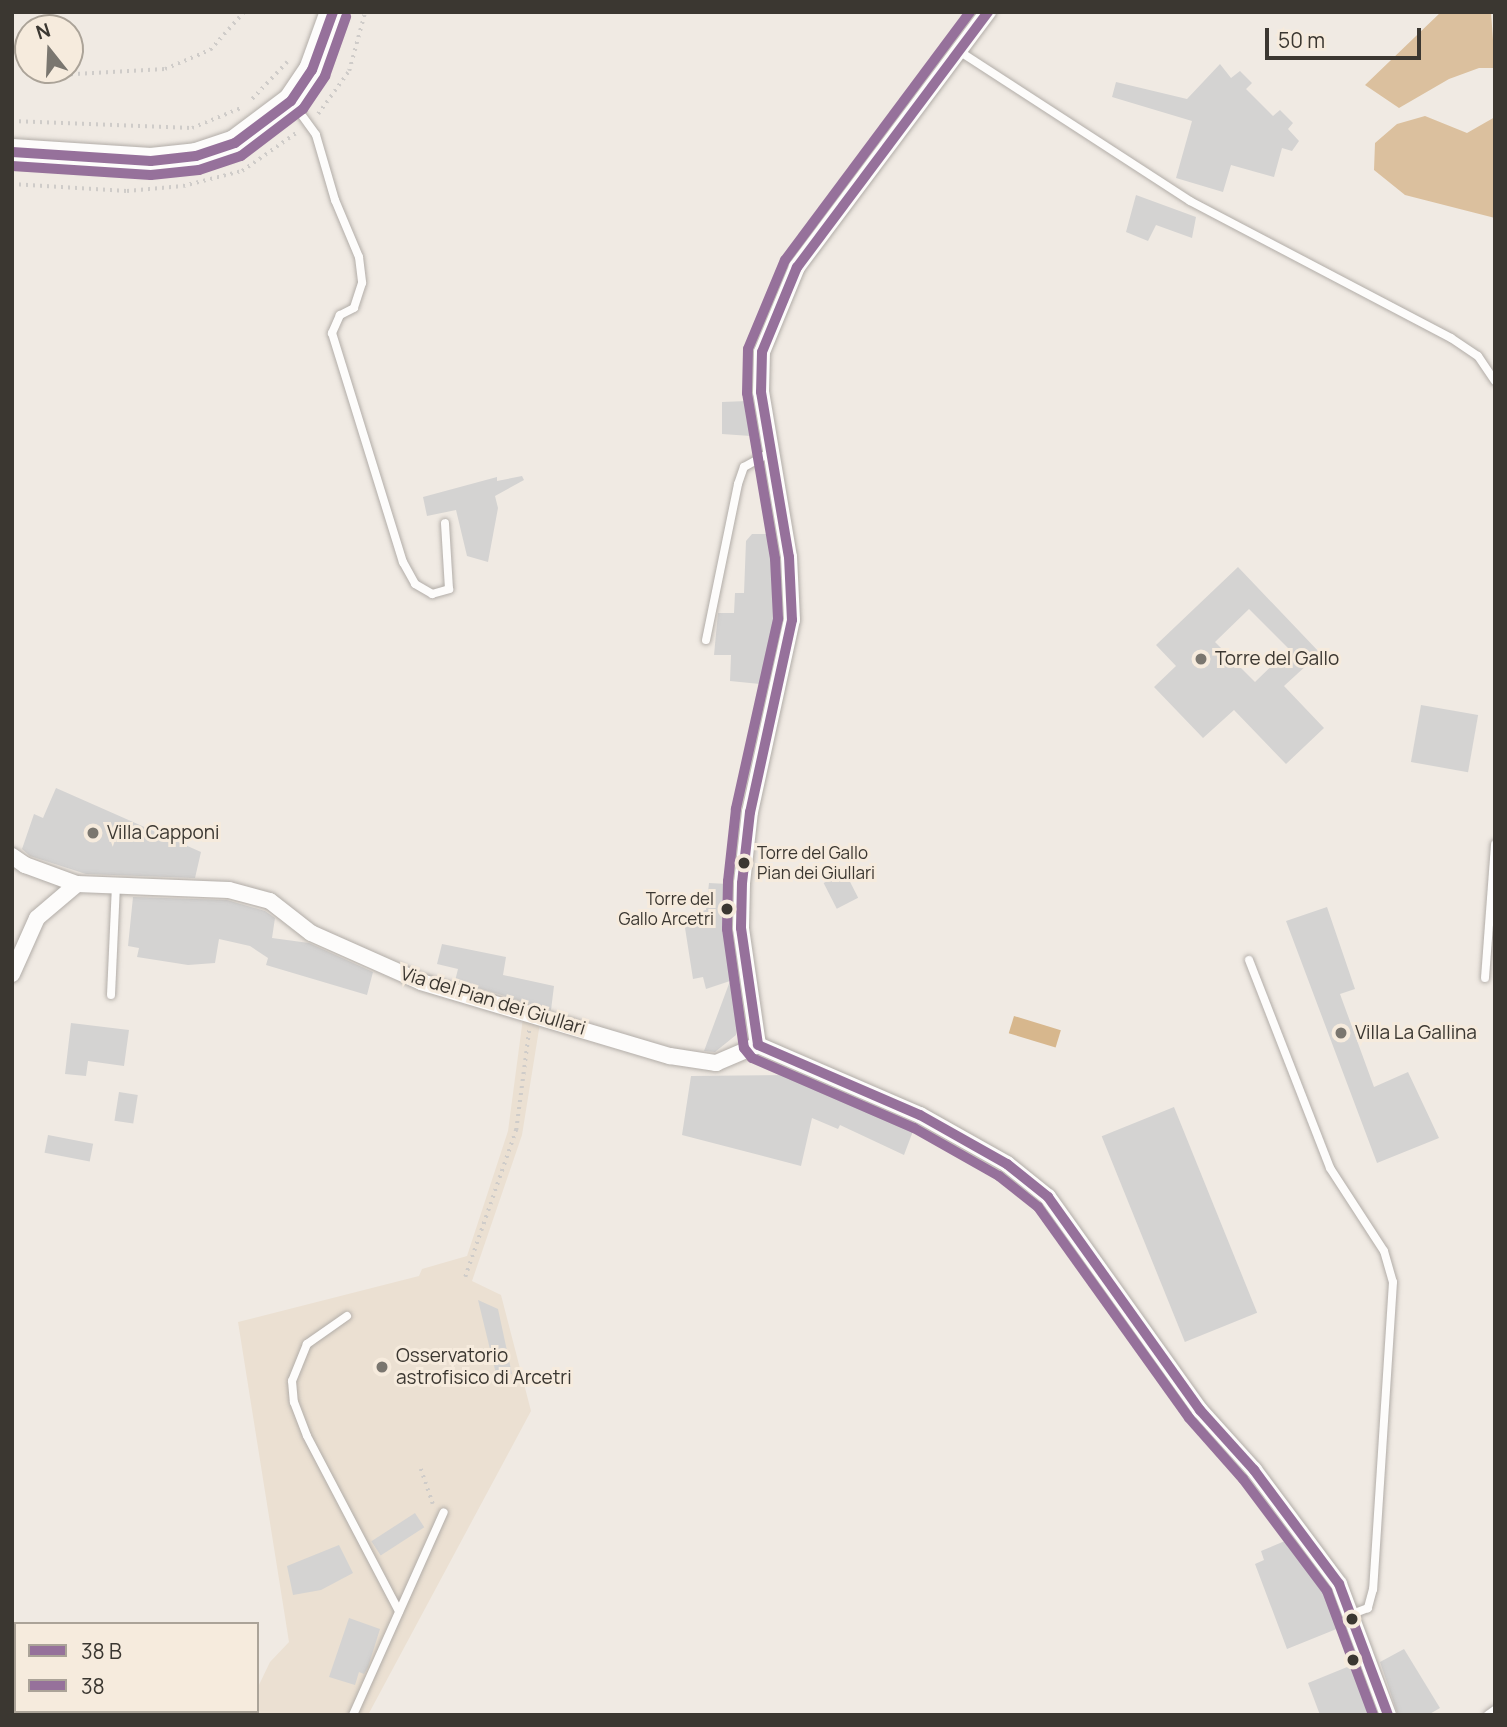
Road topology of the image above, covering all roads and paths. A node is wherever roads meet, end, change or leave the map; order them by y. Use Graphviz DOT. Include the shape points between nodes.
graph roads {
  1 [pos="244,12"];
  2 [pos="333,12"];
  3 [pos="988,12"];
  4 [pos="959,51"];
  5 [pos="294,55"];
  6 [pos="84,74"];
  7 [pos="291,101"];
  8 [pos="12,121"];
  9 [pos="12,152"];
  10 [pos="1495,381"];
  11 [pos="771,452"];
  12 [pos="445,523"];
  13 [pos="706,640"];
  14 [pos="1495,844"];
  15 [pos="12,856"];
  16 [pos="77,884"];
  17 [pos="116,885"];
  18 [pos="1249,960"];
  19 [pos="12,974"];
  20 [pos="1485,978"];
  21 [pos="111,995"];
  22 [pos="529,1029"];
  23 [pos="758,1045"];
  24 [pos="464,1278"];
  25 [pos="347,1316"];
  26 [pos="421,1469"];
  27 [pos="434,1508"];
  28 [pos="444,1512"];
  29 [pos="399,1611"];
  30 [pos="1350,1615"];
  31 [pos="1495,1710"];
  32 [pos="353,1715"];
  33 [pos="1388,1715"];
  34 [pos="1488,1715"];
  1 -- 6 [label="path" via="210,50 165,69"];
  2 -- 7 [label="main road" via="313,70"];
  3 -- 4 [label="street"];
  4 -- 10 [label="lane" via="1190,201 1451,338 1478,356"];
  4 -- 11 [label="street" via="797,267 762,352 761,392"];
  5 -- 8 [label="path" via="246,105 192,128"];
  7 -- 9 [label="main road" via="235,143 196,156 151,161"];
  7 -- 12 [label="lane" via="316,135 335,200 359,257 362,283 354,308 340,315 332,333 403,562 415,584 432,594 449,589"];
  11 -- 13 [label="lane" via="744,467 737,484"];
  11 -- 23 [label="street" via="789,557 793,620 750,812 742,883 741,928"];
  14 -- 20 [label="lane"];
  15 -- 16 [label="street, Via del Pian dei Giullari" via="25,866"];
  16 -- 17 [label="street, Via del Pian dei Giullari"];
  16 -- 19 [label="street" via="37,918"];
  17 -- 21 [label="lane"];
  17 -- 23 [label="street, Via del Pian dei Giullari" via="229,890 270,901 311,933 421,982 670,1056 716,1063"];
  18 -- 30 [label="lane" via="1330,1168 1384,1251 1394,1282 1373,1589 1368,1608"];
  22 -- 24 [label="path" via="516,1130"];
  23 -- 30 [label="street" via="920,1115 1007,1164 1048,1197 1200,1409 1302,1531 1339,1584"];
  25 -- 29 [label="lane" via="307,1344 292,1381 294,1402 307,1436"];
  26 -- 27 [label="path"];
  28 -- 29 [label="lane"];
  29 -- 32 [label="lane"];
  30 -- 33 [label="street"];
  31 -- 34 [label="lane"];
}
